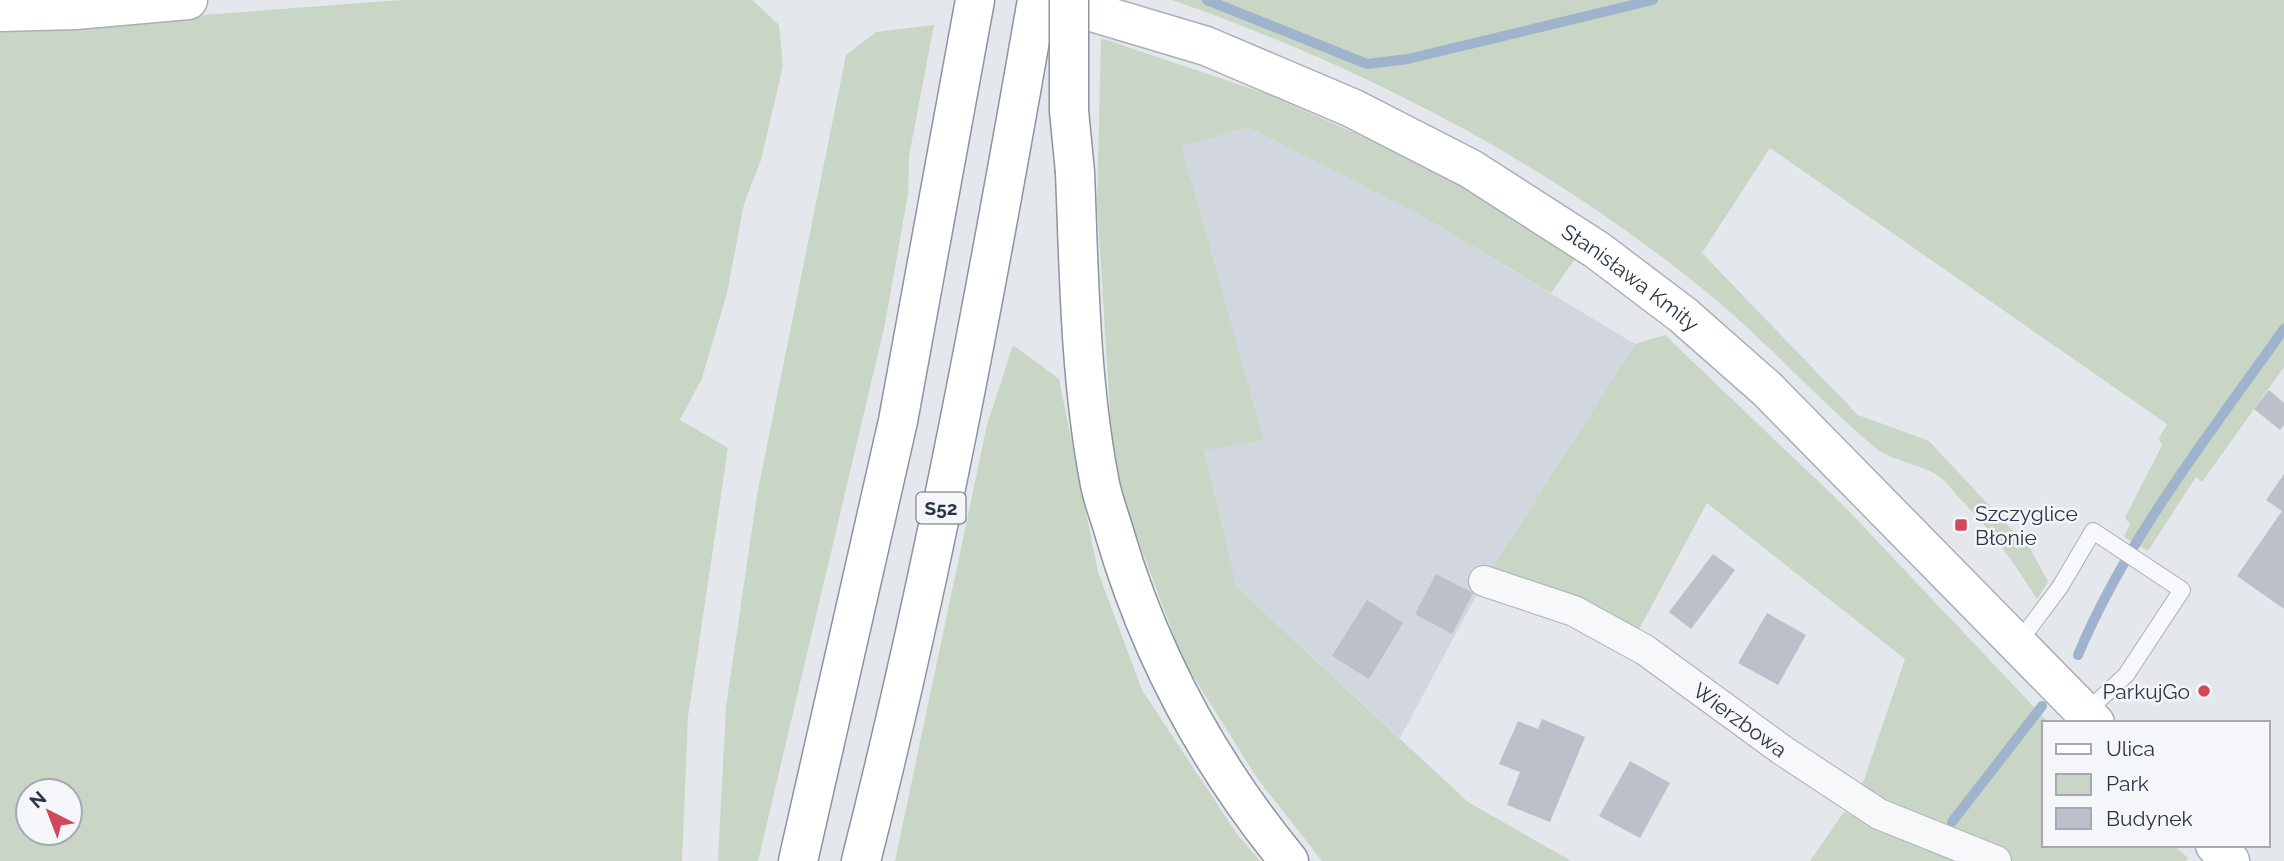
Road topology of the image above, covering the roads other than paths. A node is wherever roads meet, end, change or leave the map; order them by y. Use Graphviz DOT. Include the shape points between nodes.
graph roads {
  1 [pos="188,0"];
  2 [pos="975,0"];
  3 [pos="1037,0"];
  4 [pos="1052,0"];
  5 [pos="1069,0"];
  6 [pos="0,12"];
  7 [pos="1484,581"];
  8 [pos="2018,643"];
  9 [pos="2090,718"];
  10 [pos="798,861"];
  11 [pos="862,861"];
  12 [pos="1289,861"];
  13 [pos="1996,861"];
  1 -- 6 [label="main road"];
  2 -- 10 [label="main road" via="898,421"];
  3 -- 11 [label="main road, S52" via="930,561"];
  4 -- 8 [label="main road, Stanisława Kmity" via="1206,46 1342,103 1471,169 1597,250 1738,362"];
  5 -- 12 [label="main road, bridge" via="1069,111 1084,374 1099,481 1127,575 1158,654 1192,722"];
  7 -- 13 [label="street, Wierzbowa" via="1586,617 1645,650 1879,814"];
  8 -- 9 [label="main road, Stanisława Kmity"];
  8 -- 9 [label="lane" via="2094,531 2182,590 2126,675"];
}
